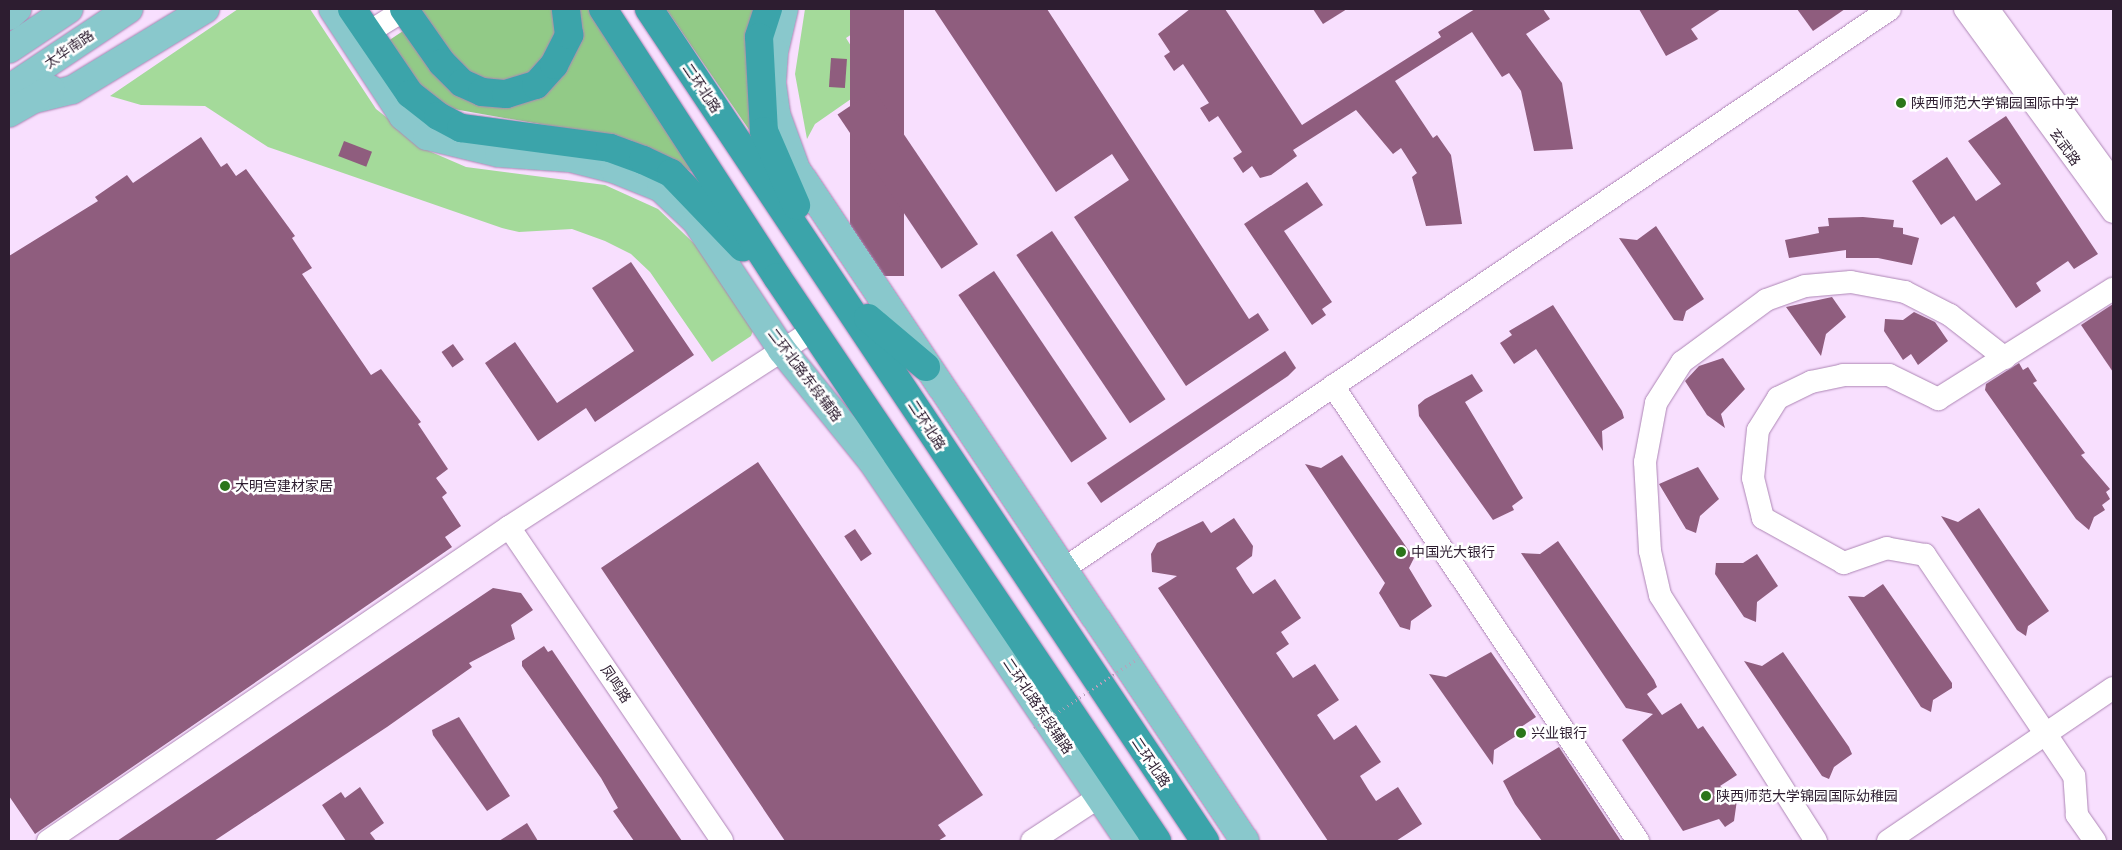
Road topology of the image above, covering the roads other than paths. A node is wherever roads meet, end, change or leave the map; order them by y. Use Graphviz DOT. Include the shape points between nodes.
graph roads {
  1 [pos="17,9"];
  2 [pos="69,9"];
  3 [pos="129,9"];
  4 [pos="168,9"];
  5 [pos="204,9"];
  6 [pos="334,9"];
  7 [pos="352,9"];
  8 [pos="566,9"];
  9 [pos="604,9"];
  10 [pos="649,9"];
  11 [pos="768,9"];
  12 [pos="784,9"];
  13 [pos="1890,9"];
  14 [pos="1964,9"];
  15 [pos="1988,9"];
  16 [pos="9,16"];
  17 [pos="378,23"];
  18 [pos="9,49"];
  19 [pos="9,89"];
  20 [pos="35,99"];
  21 [pos="9,112"];
  22 [pos="2113,181"];
  23 [pos="2113,212"];
  24 [pos="824,271"];
  25 [pos="2113,289"];
  26 [pos="840,294"];
  27 [pos="807,322"];
  28 [pos="782,350"];
  29 [pos="2005,358"];
  30 [pos="926,367"];
  31 [pos="1333,386"];
  32 [pos="509,527"];
  33 [pos="1062,570"];
  34 [pos="2113,688"];
  35 [pos="2046,734"];
  36 [pos="1103,803"];
  37 [pos="48,841"];
  38 [pos="722,841"];
  39 [pos="1032,841"];
  40 [pos="1059,841"];
  41 [pos="1129,841"];
  42 [pos="1157,841"];
  43 [pos="1205,841"];
  44 [pos="1245,841"];
  45 [pos="1638,841"];
  46 [pos="1816,841"];
  47 [pos="1888,841"];
  48 [pos="2095,841"];
  1 -- 16 [label="main road"];
  2 -- 18 [label="main road"];
  3 -- 19 [label="main road, 太华南路"];
  4 -- 20 [label="main road"];
  5 -- 20 [label="main road" via="72,90"];
  6 -- 17 [label="main road, 二环北路东段辅路"];
  7 -- 27 [label="highway" via="410,94 438,116 461,128 610,148 671,173"];
  8 -- 17 [label="highway" via="569,35 554,65 536,84 506,94 482,92 462,83 442,63"];
  9 -- 27 [label="highway"];
  10 -- 24 [label="highway, 二环北路"];
  11 -- 24 [label="highway" via="759,37 764,132"];
  12 -- 30 [label="main road" via="774,52 772,84 784,143 812,196"];
  13 -- 31 [label="street"];
  14 -- 23 [label="street, 玄武路"];
  15 -- 22 [label="street, 玄武路"];
  17 -- 28 [label="main road, 二环北路东段辅路" via="403,116 427,136 499,153 570,158 661,188 696,221"];
  20 -- 21 [label="main road"];
  24 -- 26 [label="highway, 二环北路"];
  25 -- 29 [label="street"];
  26 -- 30 [label="highway"];
  26 -- 43 [label="highway, 二环北路"];
  27 -- 28 [label="street"];
  27 -- 42 [label="highway"];
  28 -- 32 [label="street"];
  28 -- 36 [label="main road, 二环北路东段辅路" via="872,461"];
  29 -- 35 [label="street" via="1938,399 1880,375 1842,375 1811,382 1778,398 1758,430 1753,478 1763,518 1844,563 1887,548 1925,556"];
  29 -- 46 [label="street" via="1950,315 1905,292 1851,282 1805,286 1766,300 1682,362 1656,403 1645,462 1650,551 1660,595"];
  30 -- 33 [label="main road"];
  31 -- 33 [label="street"];
  31 -- 45 [label="street"];
  32 -- 37 [label="street"];
  32 -- 38 [label="street, 凤鸣路"];
  33 -- 44 [label="main road"];
  34 -- 35 [label="street"];
  35 -- 47 [label="street"];
  35 -- 48 [label="street" via="2074,776 2077,815"];
  36 -- 39 [label="street"];
  36 -- 40 [label="street"];
  36 -- 41 [label="main road, 二环北路东段辅路"];
}
